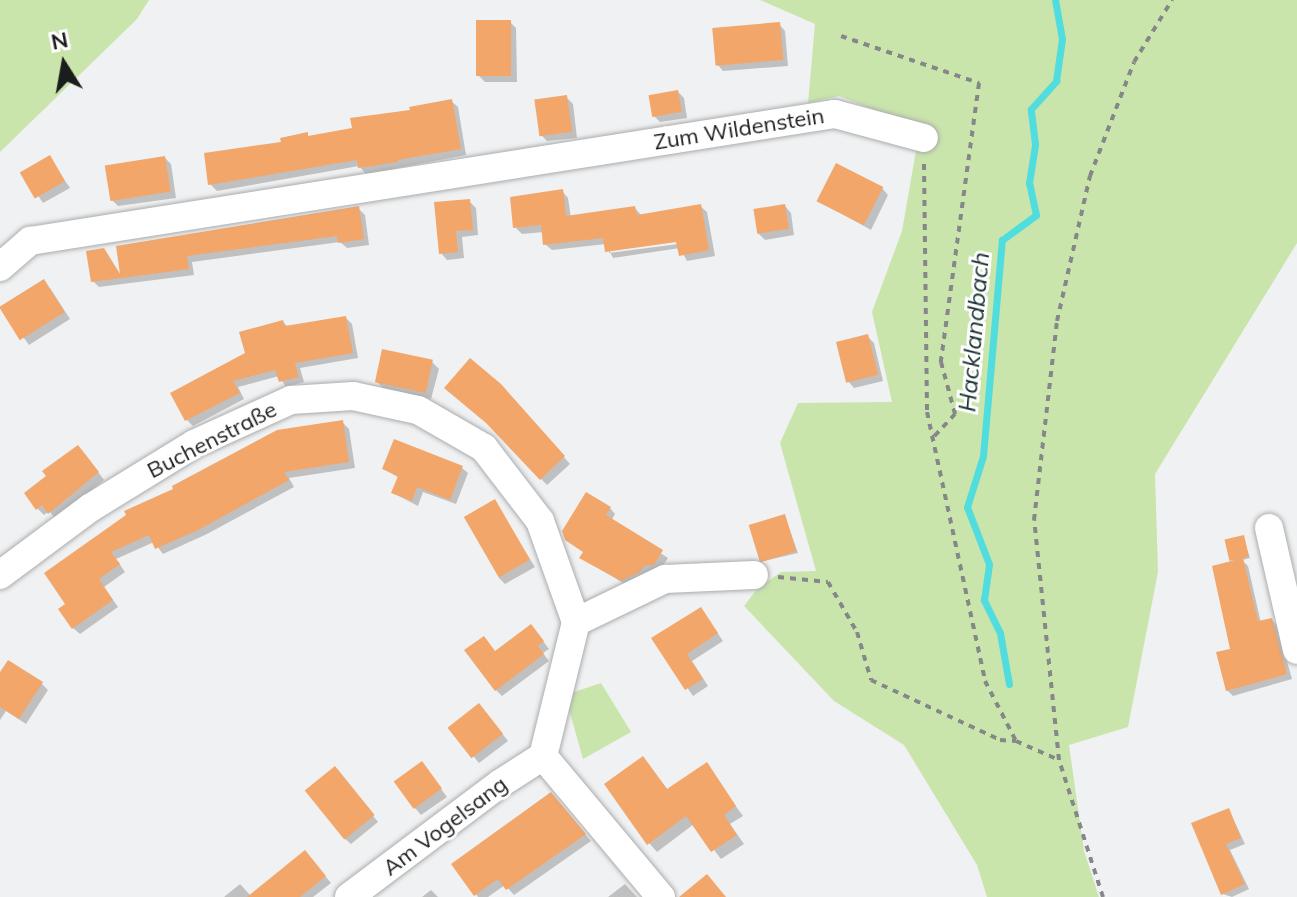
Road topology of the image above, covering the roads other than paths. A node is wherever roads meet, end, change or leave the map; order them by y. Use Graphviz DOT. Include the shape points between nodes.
graph roads {
  1 [pos="924,138"];
  2 [pos="0,267"];
  3 [pos="1269,528"];
  4 [pos="0,575"];
  5 [pos="754,575"];
  6 [pos="576,622"];
  7 [pos="1297,650"];
  8 [pos="543,756"];
  9 [pos="349,897"];
  10 [pos="661,897"];
  1 -- 2 [label="street, Zum Wildenstein" via="835,114 30,241"];
  3 -- 7 [label="street"];
  4 -- 6 [label="street, Buchenstraße" via="90,508 194,444 291,400 353,396 418,410 484,448 540,521"];
  5 -- 6 [label="street" via="665,579"];
  6 -- 8 [label="street"];
  8 -- 9 [label="street, Am Vogelsang"];
  8 -- 10 [label="street"];
}
